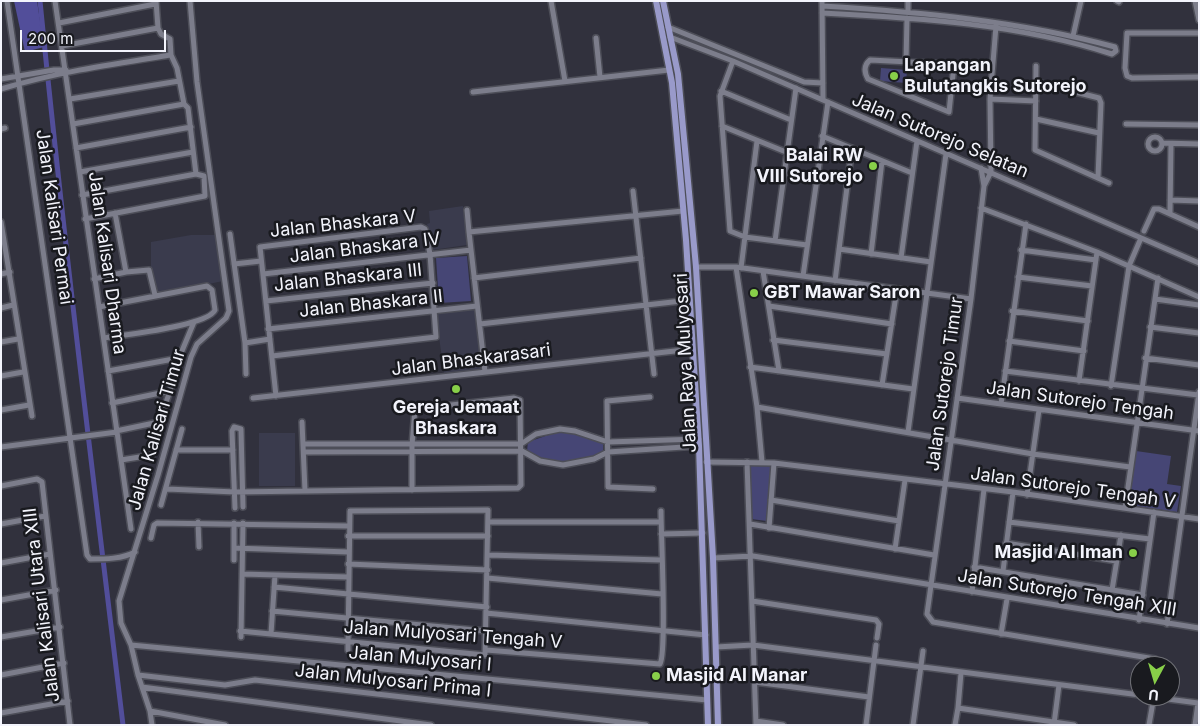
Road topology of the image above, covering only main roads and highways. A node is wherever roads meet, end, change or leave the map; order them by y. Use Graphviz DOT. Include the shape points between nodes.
graph roads {
  1 [pos="656,1"];
  2 [pos="663,1"];
  3 [pos="684,173"];
  4 [pos="684,185"];
  5 [pos="695,318"];
  6 [pos="703,546"];
  7 [pos="712,546"];
  8 [pos="718,682"];
  9 [pos="707,683"];
  10 [pos="707,691"];
  11 [pos="718,691"];
  12 [pos="708,725"];
  13 [pos="718,725"];
  1 -- 3 [label="main road, Jalan Raya Mulyosari"];
  2 -- 3 [label="main road, Jalan Raya Mulyosari" via="678,74"];
  3 -- 4 [label="main road, Jalan Raya Mulyosari"];
  4 -- 5 [label="main road, Jalan Raya Mulyosari" via="696,267"];
  4 -- 5 [label="main road, Jalan Raya Mulyosari" via="690,300"];
  5 -- 6 [label="main road, Jalan Raya Mulyosari" via="693,349"];
  5 -- 7 [label="main road, Jalan Raya Mulyosari"];
  6 -- 7 [label="main road"];
  6 -- 9 [label="main road, Jalan Raya Mulyosari"];
  7 -- 8 [label="main road, Jalan Raya Mulyosari"];
  8 -- 9 [label="main road"];
  8 -- 11 [label="main road, Jalan Raya Mulyosari"];
  9 -- 10 [label="main road, Jalan Raya Mulyosari"];
  10 -- 11 [label="main road"];
  10 -- 12 [label="main road, Jalan Raya Mulyosari"];
  11 -- 13 [label="main road, Jalan Raya Mulyosari"];
}
